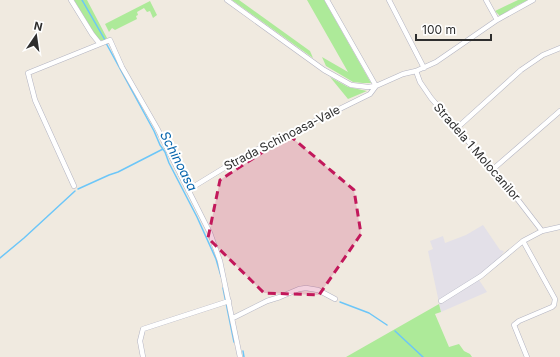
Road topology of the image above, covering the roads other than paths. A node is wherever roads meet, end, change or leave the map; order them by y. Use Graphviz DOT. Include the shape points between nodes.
graph roads {
  1 [pos="71,0"];
  2 [pos="227,0"];
  3 [pos="327,0"];
  4 [pos="389,0"];
  5 [pos="486,0"];
  6 [pos="533,0"];
  7 [pos="497,20"];
  8 [pos="102,43"];
  9 [pos="560,48"];
  10 [pos="424,68"];
  11 [pos="416,71"];
  12 [pos="376,86"];
  13 [pos="560,111"];
  14 [pos="457,128"];
  15 [pos="492,170"];
  16 [pos="74,186"];
  17 [pos="188,190"];
  18 [pos="560,226"];
  19 [pos="542,231"];
  20 [pos="523,241"];
  21 [pos="336,299"];
  22 [pos="227,301"];
  23 [pos="440,302"];
  24 [pos="233,318"];
  25 [pos="142,357"];
  26 [pos="240,357"];
  27 [pos="527,357"];
  1 -- 8 [label="street" via="92,34"];
  2 -- 12 [label="street" via="341,80 360,87"];
  3 -- 12 [label="street"];
  4 -- 10 [label="street"];
  5 -- 7 [label="street"];
  6 -- 7 [label="street"];
  7 -- 10 [label="street"];
  8 -- 16 [label="street" via="28,73 35,100"];
  8 -- 17 [label="street" via="110,40"];
  9 -- 14 [label="street" via="543,55 521,70"];
  10 -- 11 [label="street"];
  11 -- 12 [label="street"];
  11 -- 14 [label="street, Stradela 1 Molocanilor" via="431,98"];
  12 -- 17 [label="street, Strada Schinoasa-Vale" via="370,94 242,157"];
  13 -- 15 [label="street"];
  14 -- 15 [label="street, Stradela 1 Molocanilor"];
  15 -- 19 [label="street, Stradela 1 Molocanilor"];
  17 -- 22 [label="street" via="218,254"];
  18 -- 19 [label="street"];
  19 -- 20 [label="street"];
  20 -- 23 [label="street" via="481,276"];
  20 -- 27 [label="street" via="555,296 552,307 519,321 514,326"];
  21 -- 24 [label="street" via="318,290 298,288"];
  22 -- 24 [label="street"];
  22 -- 25 [label="street" via="143,329 140,341"];
  24 -- 26 [label="street"];
}
